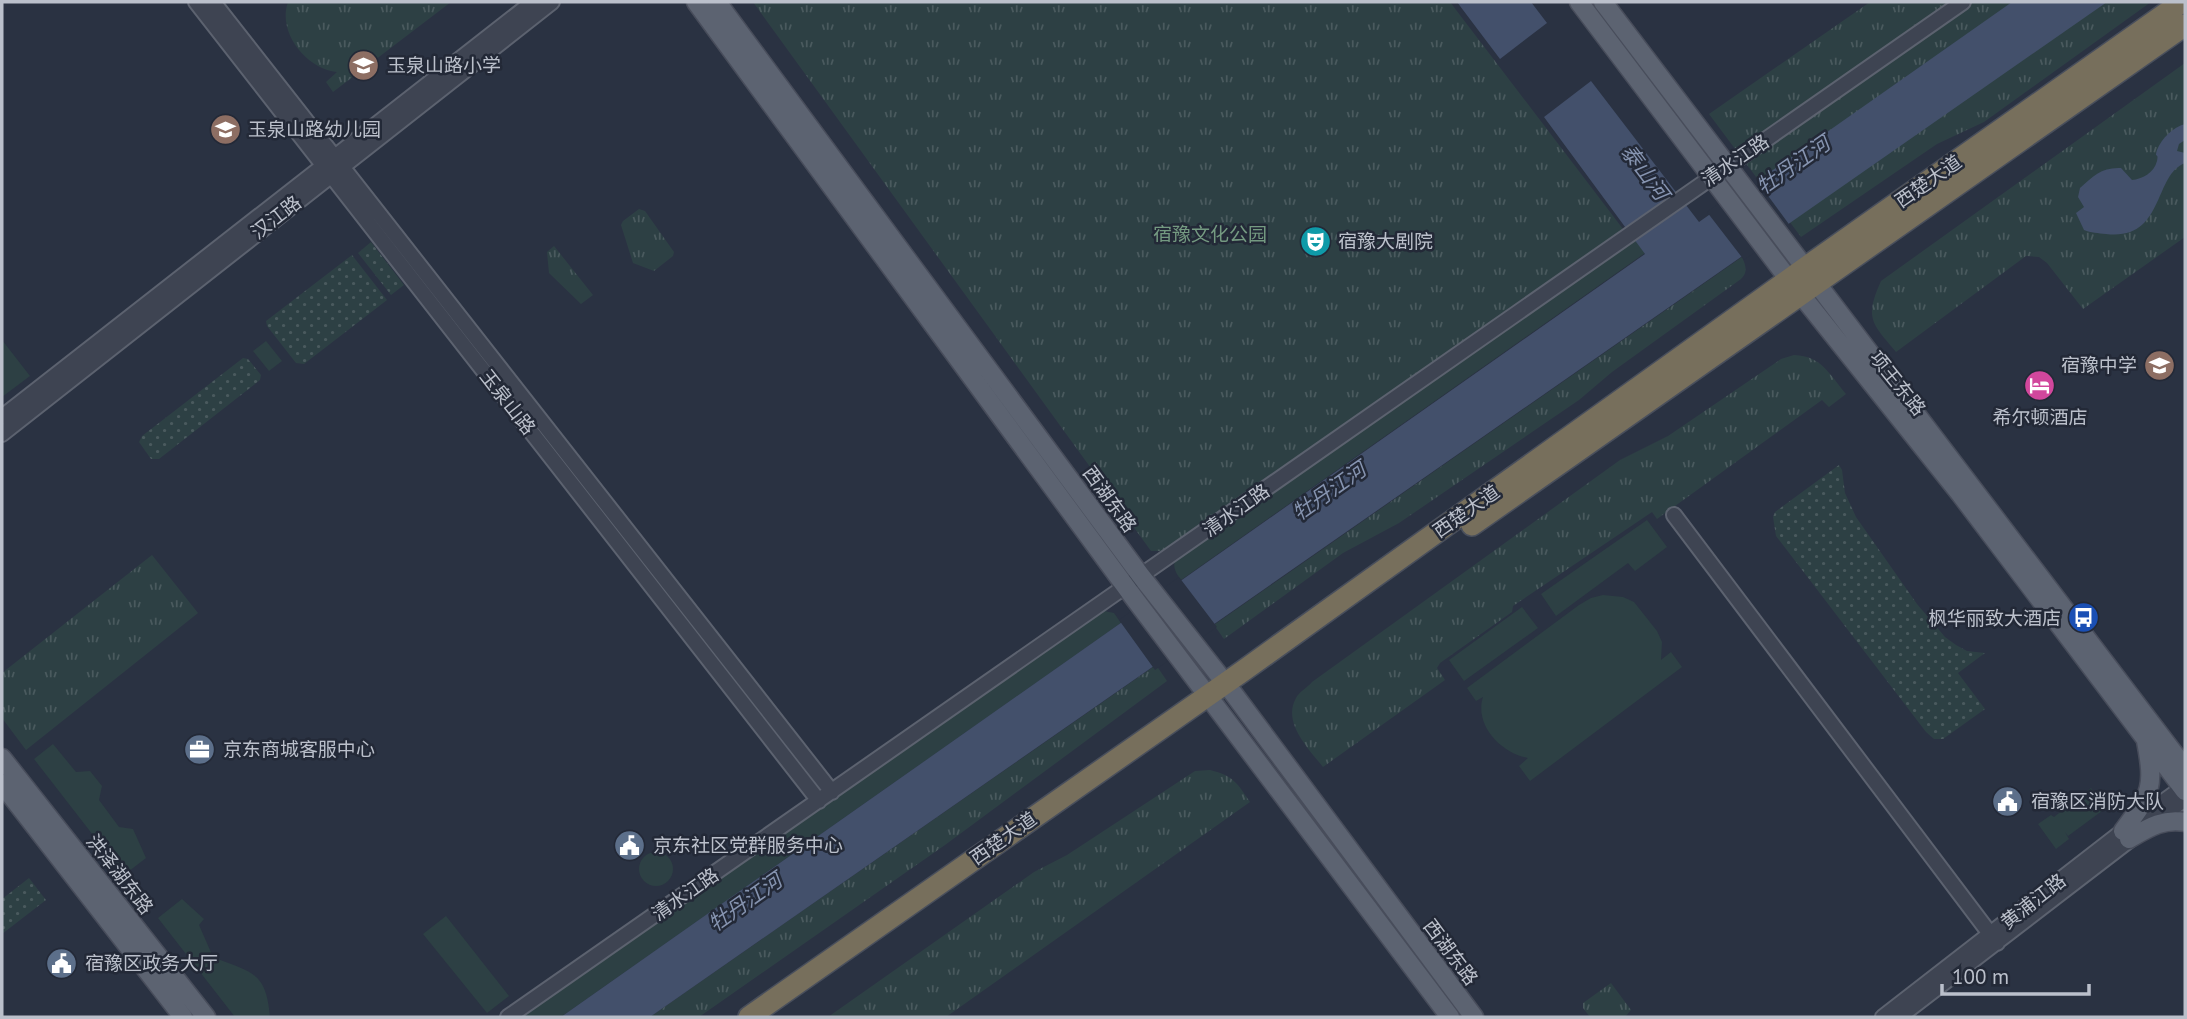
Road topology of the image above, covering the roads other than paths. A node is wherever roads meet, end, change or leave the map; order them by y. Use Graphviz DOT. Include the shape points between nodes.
graph roads {
  1 [pos="196,2"];
  2 [pos="213,2"];
  3 [pos="533,2"];
  4 [pos="552,2"];
  5 [pos="696,2"];
  6 [pos="717,2"];
  7 [pos="1579,2"];
  8 [pos="1603,2"];
  9 [pos="1963,2"];
  10 [pos="2182,2"];
  11 [pos="2185,25"];
  12 [pos="333,166"];
  13 [pos="1727,166"];
  14 [pos="1711,177"];
  15 [pos="1802,281"];
  16 [pos="2,417"];
  17 [pos="2,434"];
  18 [pos="1674,516"];
  19 [pos="1146,581"];
  20 [pos="1130,592"];
  21 [pos="1229,688"];
  22 [pos="1210,701"];
  23 [pos="2151,734"];
  24 [pos="2185,752"];
  25 [pos="2,758"];
  26 [pos="2185,768"];
  27 [pos="2,784"];
  28 [pos="2185,791"];
  29 [pos="832,792"];
  30 [pos="819,801"];
  31 [pos="2185,822"];
  32 [pos="2126,835"];
  33 [pos="1993,939"];
  34 [pos="183,1017"];
  35 [pos="206,1017"];
  36 [pos="508,1017"];
  37 [pos="748,1017"];
  38 [pos="771,1017"];
  39 [pos="1450,1017"];
  40 [pos="1474,1017"];
  41 [pos="1882,1017"];
  42 [pos="1899,1017"];
  1 -- 12 [label="street, 玉泉山路"];
  2 -- 12 [label="street, 玉泉山路"];
  3 -- 12 [label="street, 汉江路"];
  4 -- 12 [label="street, 汉江路"];
  5 -- 20 [label="main road, 西湖东路"];
  6 -- 19 [label="main road, 西湖东路"];
  7 -- 14 [label="main road, 项王东路"];
  8 -- 13 [label="main road, 项王东路"];
  9 -- 13 [label="street, 清水江路"];
  10 -- 15 [label="highway, 西楚大道"];
  11 -- 15 [label="highway, 西楚大道"];
  12 -- 16 [label="street, 汉江路"];
  12 -- 17 [label="street, 汉江路"];
  12 -- 29 [label="street, 玉泉山路"];
  12 -- 30 [label="street, 玉泉山路"];
  13 -- 14 [label="street, 清水江路"];
  13 -- 15 [label="main road, 项王东路" via="1791,250"];
  14 -- 15 [label="main road, 项王东路" via="1774,261"];
  14 -- 19 [label="street, 清水江路"];
  15 -- 21 [label="highway, 西楚大道"];
  15 -- 23 [label="main road, 项王东路" via="1960,494"];
  18 -- 33 [label="street"];
  19 -- 20 [label="street, 清水江路"];
  19 -- 21 [label="main road, 西湖东路"];
  20 -- 22 [label="main road, 西湖东路"];
  20 -- 29 [label="street, 清水江路"];
  21 -- 22 [label="highway, 西楚大道"];
  21 -- 40 [label="main road, 西湖东路"];
  22 -- 37 [label="highway, 西楚大道"];
  22 -- 38 [label="highway, 西楚大道"];
  22 -- 39 [label="main road, 西湖东路"];
  23 -- 24 [label="main road"];
  23 -- 26 [label="main road, 项王东路"];
  23 -- 28 [label="main road, 项王东路"];
  23 -- 32 [label="main road" via="2152,784"];
  25 -- 35 [label="main road, 洪泽湖东路"];
  27 -- 34 [label="main road, 洪泽湖东路"];
  28 -- 32 [label="street, 黄浦江路"];
  29 -- 30 [label="street, 清水江路"];
  30 -- 36 [label="street, 清水江路"];
  31 -- 32 [label="main road" via="2167,821"];
  32 -- 33 [label="street, 黄浦江路"];
  33 -- 41 [label="street, 黄浦江路"];
  33 -- 42 [label="street, 黄浦江路"];
}
